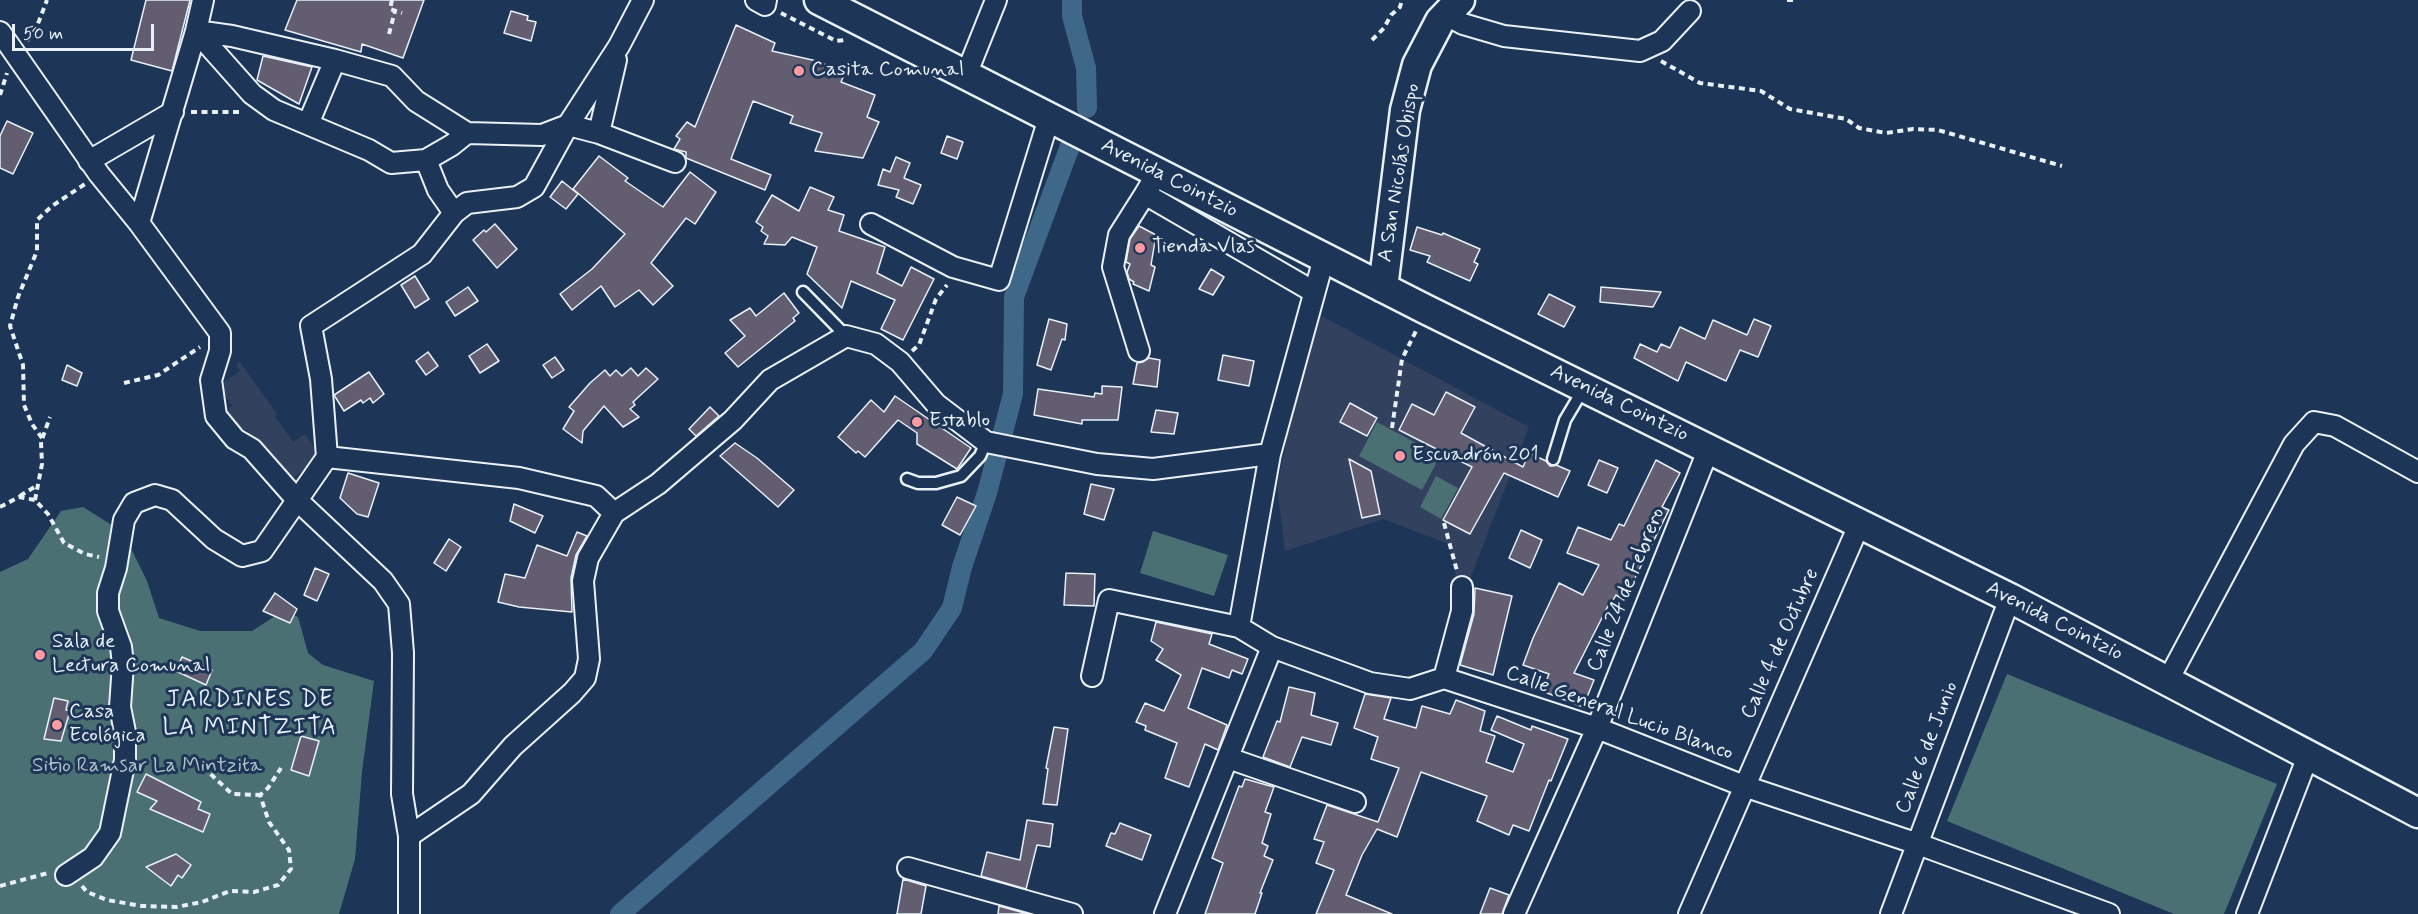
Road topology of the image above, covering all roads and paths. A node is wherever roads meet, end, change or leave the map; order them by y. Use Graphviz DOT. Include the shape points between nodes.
graph roads {
  1 [pos="47,0"];
  2 [pos="203,0"];
  3 [pos="392,0"];
  4 [pos="643,0"];
  5 [pos="756,0"];
  6 [pos="766,0"];
  7 [pos="819,0"];
  8 [pos="996,0"];
  9 [pos="1402,0"];
  10 [pos="1786,0"];
  11 [pos="1793,0"];
  12 [pos="1453,7"];
  13 [pos="395,11"];
  14 [pos="1690,11"];
  15 [pos="402,13"];
  16 [pos="196,31"];
  17 [pos="0,32"];
  18 [pos="388,34"];
  19 [pos="1372,40"];
  20 [pos="619,45"];
  21 [pos="1640,51"];
  22 [pos="16,57"];
  23 [pos="336,60"];
  24 [pos="966,75"];
  25 [pos="5,78"];
  26 [pos="0,95"];
  27 [pos="274,110"];
  28 [pos="173,112"];
  29 [pos="1049,118"];
  30 [pos="308,124"];
  31 [pos="568,125"];
  32 [pos="467,133"];
  33 [pos="599,133"];
  34 [pos="426,160"];
  35 [pos="675,162"];
  36 [pos="2062,166"];
  37 [pos="94,167"];
  38 [pos="1151,184"];
  39 [pos="454,213"];
  40 [pos="139,223"];
  41 [pos="871,224"];
  42 [pos="1324,258"];
  43 [pos="977,272"];
  44 [pos="1383,288"];
  45 [pos="802,292"];
  46 [pos="1314,292"];
  47 [pos="1425,309"];
  48 [pos="220,333"];
  49 [pos="846,336"];
  50 [pos="1139,351"];
  51 [pos="900,362"];
  52 [pos="124,383"];
  53 [pos="1584,387"];
  54 [pos="51,417"];
  55 [pos="1392,428"];
  56 [pos="42,438"];
  57 [pos="994,443"];
  58 [pos="1709,448"];
  59 [pos="1270,453"];
  60 [pos="327,457"];
  61 [pos="1553,459"];
  62 [pos="2418,472"];
  63 [pos="907,479"];
  64 [pos="37,486"];
  65 [pos="19,497"];
  66 [pos="35,500"];
  67 [pos="297,500"];
  68 [pos="0,507"];
  69 [pos="614,513"];
  70 [pos="1444,523"];
  71 [pos="1859,525"];
  72 [pos="118,554"];
  73 [pos="1462,587"];
  74 [pos="2010,598"];
  75 [pos="1239,627"];
  76 [pos="1272,647"];
  77 [pos="1092,676"];
  78 [pos="1444,678"];
  79 [pos="2167,682"];
  80 [pos="1597,728"];
  81 [pos="2308,756"];
  82 [pos="1228,758"];
  83 [pos="202,767"];
  84 [pos="281,768"];
  85 [pos="1744,786"];
  86 [pos="260,795"];
  87 [pos="1355,802"];
  88 [pos="2418,813"];
  89 [pos="409,836"];
  90 [pos="1918,844"];
  91 [pos="908,868"];
  92 [pos="66,875"];
  93 [pos="1,884"];
  94 [pos="409,914"];
  95 [pos="1071,914"];
  96 [pos="1165,914"];
  97 [pos="1514,914"];
  98 [pos="1689,914"];
  99 [pos="1891,914"];
  100 [pos="2109,914"];
  101 [pos="2247,914"];
  1 -- 22 [label="path" via="36,29"];
  2 -- 16 [label="street"];
  3 -- 13 [label="path" via="390,9"];
  4 -- 20 [label="street"];
  5 -- 6 [label="street" via="765,5"];
  7 -- 24 [label="main road, Avenida Cointzio"];
  8 -- 24 [label="street"];
  9 -- 19 [label="path"];
  10 -- 11 [label="path"];
  12 -- 21 [label="street" via="1463,24 1504,36"];
  12 -- 44 [label="main road, A San Nicolás Obispo" via="1440,21 1417,65 1405,110"];
  13 -- 15 [label="path"];
  13 -- 18 [label="path"];
  14 -- 21 [label="street" via="1662,40"];
  16 -- 23 [label="street"];
  16 -- 27 [label="street" via="252,94"];
  16 -- 28 [label="street"];
  17 -- 22 [label="street"];
  20 -- 31 [label="street"];
  20 -- 33 [label="street"];
  21 -- 36 [label="path" via="1700,83 1761,91 1790,109 1846,119 1859,128 1886,133 1938,130"];
  22 -- 37 [label="street"];
  23 -- 30 [label="street"];
  23 -- 32 [label="street" via="392,76 416,101"];
  24 -- 29 [label="main road, Avenida Cointzio"];
  25 -- 26 [label="path"];
  27 -- 28 [label="path"];
  27 -- 30 [label="street"];
  28 -- 37 [label="street"];
  28 -- 40 [label="street"];
  29 -- 38 [label="main road, Avenida Cointzio"];
  29 -- 43 [label="street" via="999,280"];
  30 -- 34 [label="street" via="391,163"];
  31 -- 32 [label="street" via="542,135"];
  31 -- 33 [label="street"];
  31 -- 39 [label="street" via="534,187 517,197 467,202"];
  32 -- 34 [label="street"];
  33 -- 35 [label="street"];
  34 -- 39 [label="street" via="438,190"];
  37 -- 40 [label="street"];
  37 -- 56 [label="path" via="37,220 37,251 10,326 23,364 24,405"];
  38 -- 42 [label="main road, Avenida Cointzio"];
  38 -- 46 [label="street"];
  38 -- 50 [label="street" via="1119,235 1113,267"];
  39 -- 60 [label="street" via="422,254 311,326 321,378"];
  40 -- 48 [label="street"];
  41 -- 43 [label="street" via="953,267"];
  42 -- 44 [label="main road, Avenida Cointzio"];
  42 -- 46 [label="street"];
  43 -- 51 [label="path" via="954,276 936,299 919,345"];
  44 -- 47 [label="main road, Avenida Cointzio"];
  45 -- 49 [label="lane"];
  46 -- 59 [label="street"];
  47 -- 53 [label="main road, Avenida Cointzio"];
  47 -- 55 [label="path" via="1402,359"];
  48 -- 52 [label="path" via="158,375"];
  48 -- 67 [label="street" via="220,351 211,380 216,416 235,439 252,449"];
  49 -- 51 [label="street" via="876,344"];
  49 -- 69 [label="street" via="770,380 733,420 658,484"];
  51 -- 57 [label="street" via="936,404"];
  53 -- 58 [label="main road, Avenida Cointzio"];
  53 -- 61 [label="lane" via="1565,420"];
  54 -- 56 [label="path"];
  56 -- 64 [label="path"];
  57 -- 59 [label="street" via="1097,464 1153,469"];
  57 -- 63 [label="lane" via="961,476 936,483"];
  58 -- 71 [label="main road, Avenida Cointzio"];
  58 -- 80 [label="street, Calle 24 de Febrero"];
  59 -- 75 [label="street"];
  60 -- 67 [label="street"];
  60 -- 69 [label="street" via="519,478 596,496"];
  62 -- 79 [label="street" via="2335,426 2314,422 2294,444"];
  64 -- 65 [label="path"];
  64 -- 66 [label="path"];
  65 -- 66 [label="path"];
  65 -- 68 [label="path"];
  66 -- 72 [label="path" via="64,543 103,558"];
  67 -- 72 [label="street" via="262,551 242,556 214,539 172,500 155,495 134,503 123,520"];
  67 -- 89 [label="street" via="383,580 399,604 403,653 402,794"];
  69 -- 89 [label="street" via="588,558 582,581 589,659 585,678 513,746 471,794"];
  70 -- 73 [label="path"];
  71 -- 74 [label="main road, Avenida Cointzio"];
  71 -- 85 [label="street, Calle 4 de Octubre"];
  72 -- 92 [label="street" via="108,593 108,611 123,664 120,707 125,760 110,833 93,857"];
  73 -- 78 [label="street" via="1462,610"];
  74 -- 79 [label="main road, Avenida Cointzio"];
  74 -- 90 [label="street, Calle 6 de Junio"];
  75 -- 76 [label="street"];
  75 -- 77 [label="street" via="1109,600"];
  76 -- 78 [label="street" via="1370,683 1410,689"];
  76 -- 82 [label="street"];
  78 -- 80 [label="street, Calle General Lucio Blanco"];
  79 -- 81 [label="main road, Avenida Cointzio"];
  80 -- 85 [label="street, Calle General Lucio Blanco"];
  80 -- 97 [label="street, Calle 24 de Febrero"];
  81 -- 88 [label="main road, Avenida Cointzio"];
  81 -- 101 [label="street"];
  82 -- 87 [label="street"];
  82 -- 96 [label="street"];
  83 -- 86 [label="path" via="232,794"];
  84 -- 86 [label="path"];
  85 -- 90 [label="street, Calle General Lucio Blanco"];
  85 -- 98 [label="street, Calle 4 de Octubre"];
  86 -- 92 [label="path" via="269,822 289,850 291,869 278,885 254,892 230,891 176,907 142,906 87,892"];
  89 -- 94 [label="street"];
  90 -- 99 [label="street, Calle 6 de Junio"];
  90 -- 100 [label="street, Calle General Lucio Blanco"];
  91 -- 95 [label="street"];
  92 -- 93 [label="path" via="48,873"];
}
